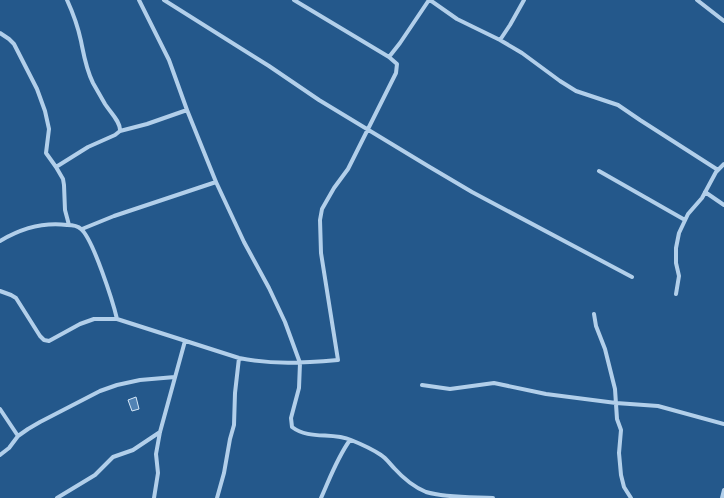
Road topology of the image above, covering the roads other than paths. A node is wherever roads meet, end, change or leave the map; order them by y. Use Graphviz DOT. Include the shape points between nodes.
graph roads {
  1 [pos="67,0"];
  2 [pos="139,0"];
  3 [pos="164,0"];
  4 [pos="294,0"];
  5 [pos="430,0"];
  6 [pos="524,0"];
  7 [pos="697,0"];
  8 [pos="724,21"];
  9 [pos="0,33"];
  10 [pos="500,40"];
  11 [pos="389,57"];
  12 [pos="187,110"];
  13 [pos="367,130"];
  14 [pos="120,131"];
  15 [pos="724,164"];
  16 [pos="56,167"];
  17 [pos="718,170"];
  18 [pos="599,171"];
  19 [pos="216,182"];
  20 [pos="706,192"];
  21 [pos="724,205"];
  22 [pos="685,220"];
  23 [pos="69,225"];
  24 [pos="82,229"];
  25 [pos="0,241"];
  26 [pos="632,277"];
  27 [pos="0,291"];
  28 [pos="676,294"];
  29 [pos="594,314"];
  30 [pos="117,319"];
  31 [pos="185,341"];
  32 [pos="239,358"];
  33 [pos="300,363"];
  34 [pos="175,376"];
  35 [pos="422,385"];
  36 [pos="616,403"];
  37 [pos="0,409"];
  38 [pos="724,424"];
  39 [pos="160,432"];
  40 [pos="18,436"];
  41 [pos="350,440"];
  42 [pos="0,454"];
  43 [pos="724,490"];
  44 [pos="57,498"];
  45 [pos="154,498"];
  46 [pos="217,498"];
  47 [pos="321,498"];
  48 [pos="493,498"];
  49 [pos="631,498"];
  50 [pos="722,498"];
  1 -- 14 [label="street" via="88,74 119,124"];
  2 -- 12 [label="street" via="169,60"];
  3 -- 13 [label="street"];
  4 -- 11 [label="street"];
  5 -- 10 [label="street" via="457,19"];
  5 -- 11 [label="street"];
  6 -- 10 [label="street"];
  7 -- 8 [label="street"];
  9 -- 16 [label="street" via="14,44 37,89 49,129 46,153"];
  10 -- 17 [label="street" via="576,91 628,110"];
  11 -- 13 [label="street" via="397,64 396,73"];
  12 -- 14 [label="street"];
  12 -- 19 [label="street"];
  13 -- 26 [label="street" via="472,192"];
  13 -- 33 [label="street" via="348,169 322,209 320,220 321,253 338,360"];
  14 -- 16 [label="street"];
  15 -- 17 [label="street"];
  16 -- 23 [label="street" via="64,185 65,210"];
  17 -- 20 [label="street"];
  18 -- 22 [label="street"];
  19 -- 24 [label="street"];
  19 -- 33 [label="street" via="244,242 270,288"];
  20 -- 21 [label="street"];
  20 -- 22 [label="street"];
  22 -- 28 [label="street" via="676,248 679,276"];
  23 -- 24 [label="street"];
  23 -- 25 [label="street" via="36,226"];
  24 -- 30 [label="street" via="111,294"];
  27 -- 30 [label="street" via="16,298 44,340 50,341 94,319"];
  29 -- 36 [label="street" via="612,375"];
  30 -- 31 [label="street"];
  31 -- 32 [label="street"];
  31 -- 34 [label="street"];
  32 -- 33 [label="street" via="274,363"];
  32 -- 46 [label="street" via="234,425"];
  33 -- 41 [label="street" via="299,388 292,427 298,432 339,436"];
  34 -- 39 [label="street"];
  34 -- 40 [label="street" via="140,380 100,391"];
  35 -- 36 [label="street" via="450,389 494,384"];
  36 -- 38 [label="street" via="658,406"];
  36 -- 49 [label="street" via="621,430 621,475 624,487"];
  37 -- 40 [label="street"];
  39 -- 44 [label="street" via="133,450 113,457 95,475"];
  39 -- 45 [label="street"];
  40 -- 42 [label="street" via="9,448"];
  41 -- 47 [label="street" via="329,477"];
  41 -- 48 [label="street" via="383,455 407,480 427,492"];
  43 -- 50 [label="street"];
}
